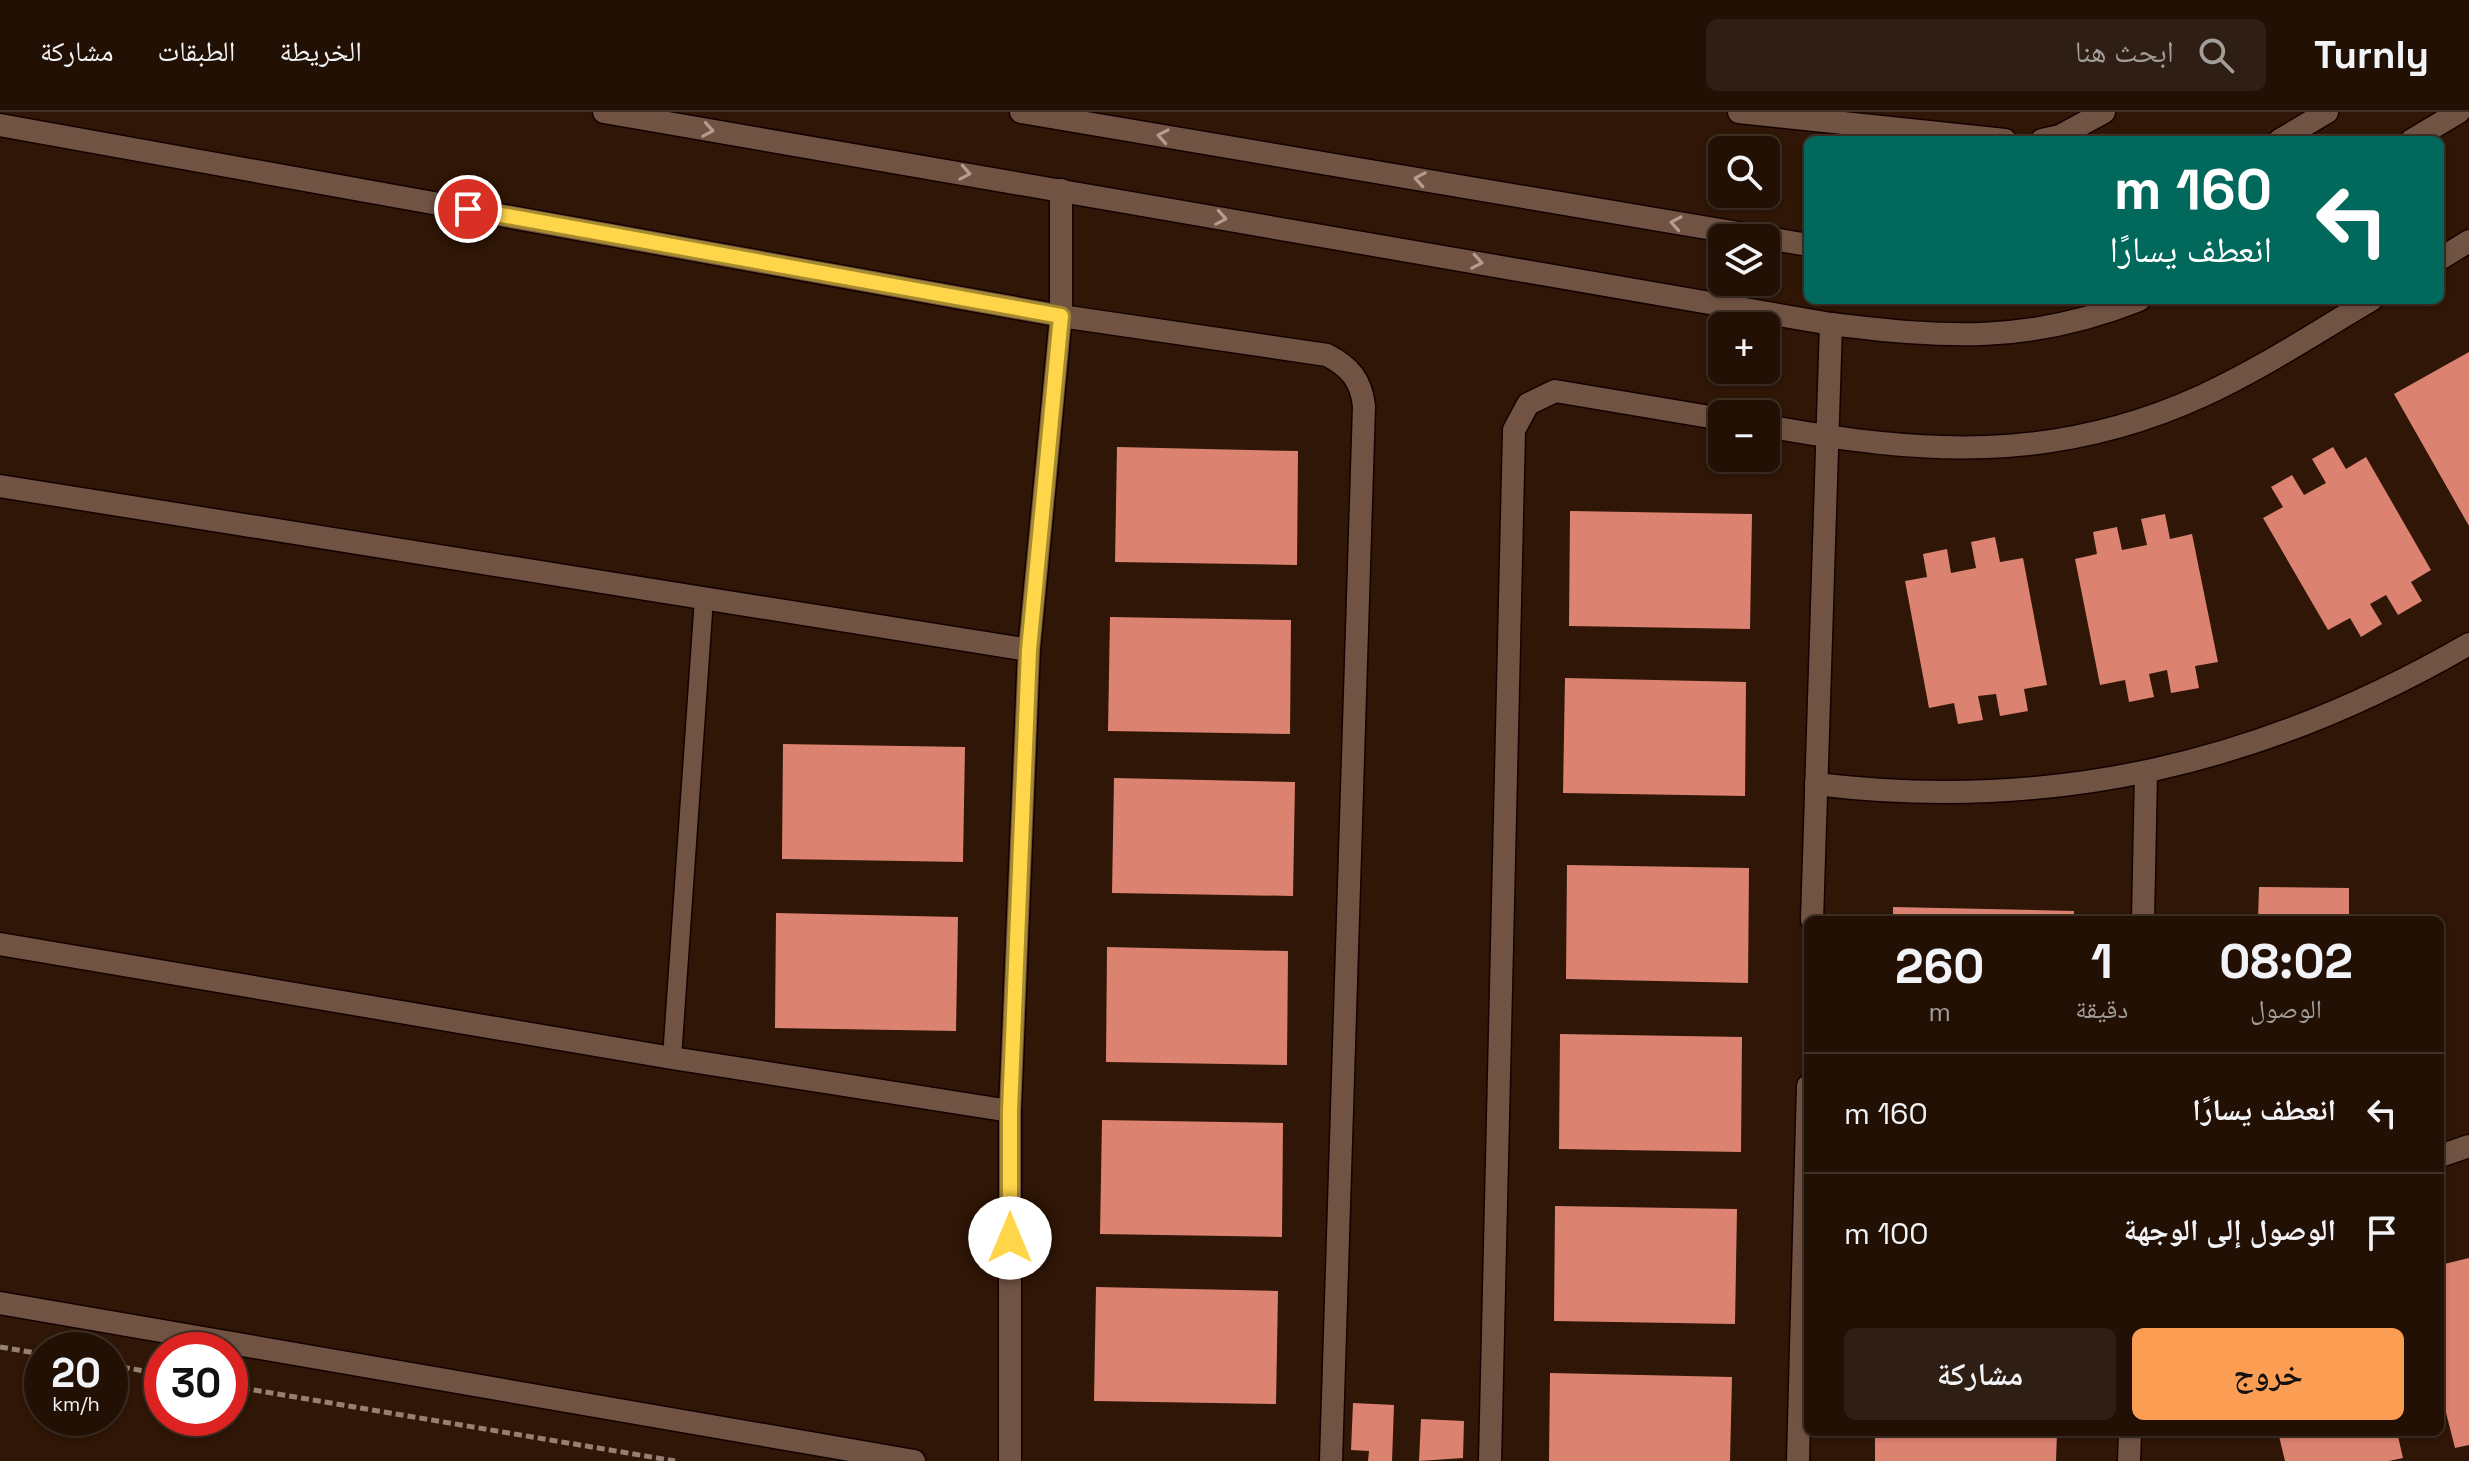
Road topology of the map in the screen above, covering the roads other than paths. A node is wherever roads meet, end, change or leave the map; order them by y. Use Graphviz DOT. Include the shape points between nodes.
graph roads {
  1 [pos="604,112"];
  2 [pos="1021,112"];
  3 [pos="1739,112"];
  4 [pos="2104,112"];
  5 [pos="2327,112"];
  6 [pos="2459,112"];
  7 [pos="1798,115"];
  8 [pos="0,125"];
  9 [pos="1972,136"];
  10 [pos="2056,136"];
  11 [pos="2287,136"];
  12 [pos="2419,136"];
  13 [pos="1061,190"];
  14 [pos="2469,241"];
  15 [pos="1804,244"];
  16 [pos="2444,257"];
  17 [pos="2128,304"];
  18 [pos="2364,304"];
  19 [pos="1061,316"];
  20 [pos="1831,324"];
  21 [pos="1708,417"];
  22 [pos="1780,429"];
  23 [pos="1827,437"];
  24 [pos="0,486"];
  25 [pos="704,598"];
  26 [pos="2469,644"];
  27 [pos="1029,650"];
  28 [pos="2146,773"];
  29 [pos="1816,784"];
  30 [pos="1812,916"];
  31 [pos="2143,916"];
  32 [pos="0,944"];
  33 [pos="672,1058"];
  34 [pos="1010,1111"];
  35 [pos="2469,1146"];
  36 [pos="2444,1155"];
  37 [pos="1804,1236"];
  38 [pos="0,1303"];
  39 [pos="2130,1436"];
  40 [pos="914,1461"];
  41 [pos="1010,1461"];
  42 [pos="1331,1461"];
  43 [pos="1490,1461"];
  44 [pos="1798,1461"];
  45 [pos="2129,1461"];
  1 -- 13 [label="street, one-way"];
  15 -- 2 [label="street, one-way"];
  3 -- 7 [label="street"];
  4 -- 10 [label="street"];
  5 -- 11 [label="street"];
  6 -- 12 [label="street"];
  7 -- 9 [label="street"];
  8 -- 19 [label="street"];
  13 -- 19 [label="street"];
  13 -- 20 [label="street, one-way"];
  14 -- 16 [label="street"];
  17 -- 20 [label="street" via="2095,316 1998,335 1934,336"];
  18 -- 23 [label="street" via="2199,398 2097,432 1976,448 1881,446"];
  19 -- 27 [label="street"];
  19 -- 42 [label="street" via="1327,355 1354,374 1362,389"];
  20 -- 23 [label="street"];
  21 -- 43 [label="street" via="1555,391 1528,404 1514,430"];
  22 -- 23 [label="street"];
  23 -- 29 [label="street"];
  24 -- 25 [label="street"];
  25 -- 27 [label="street"];
  25 -- 33 [label="lane"];
  26 -- 28 [label="street" via="2352,706 2247,746"];
  27 -- 34 [label="street"];
  28 -- 29 [label="street" via="2030,791 1972,793"];
  28 -- 31 [label="street"];
  29 -- 30 [label="street"];
  32 -- 33 [label="street"];
  33 -- 34 [label="street"];
  34 -- 41 [label="street"];
  35 -- 36 [label="street"];
  37 -- 44 [label="street"];
  38 -- 40 [label="street"];
  39 -- 45 [label="street"];
}
